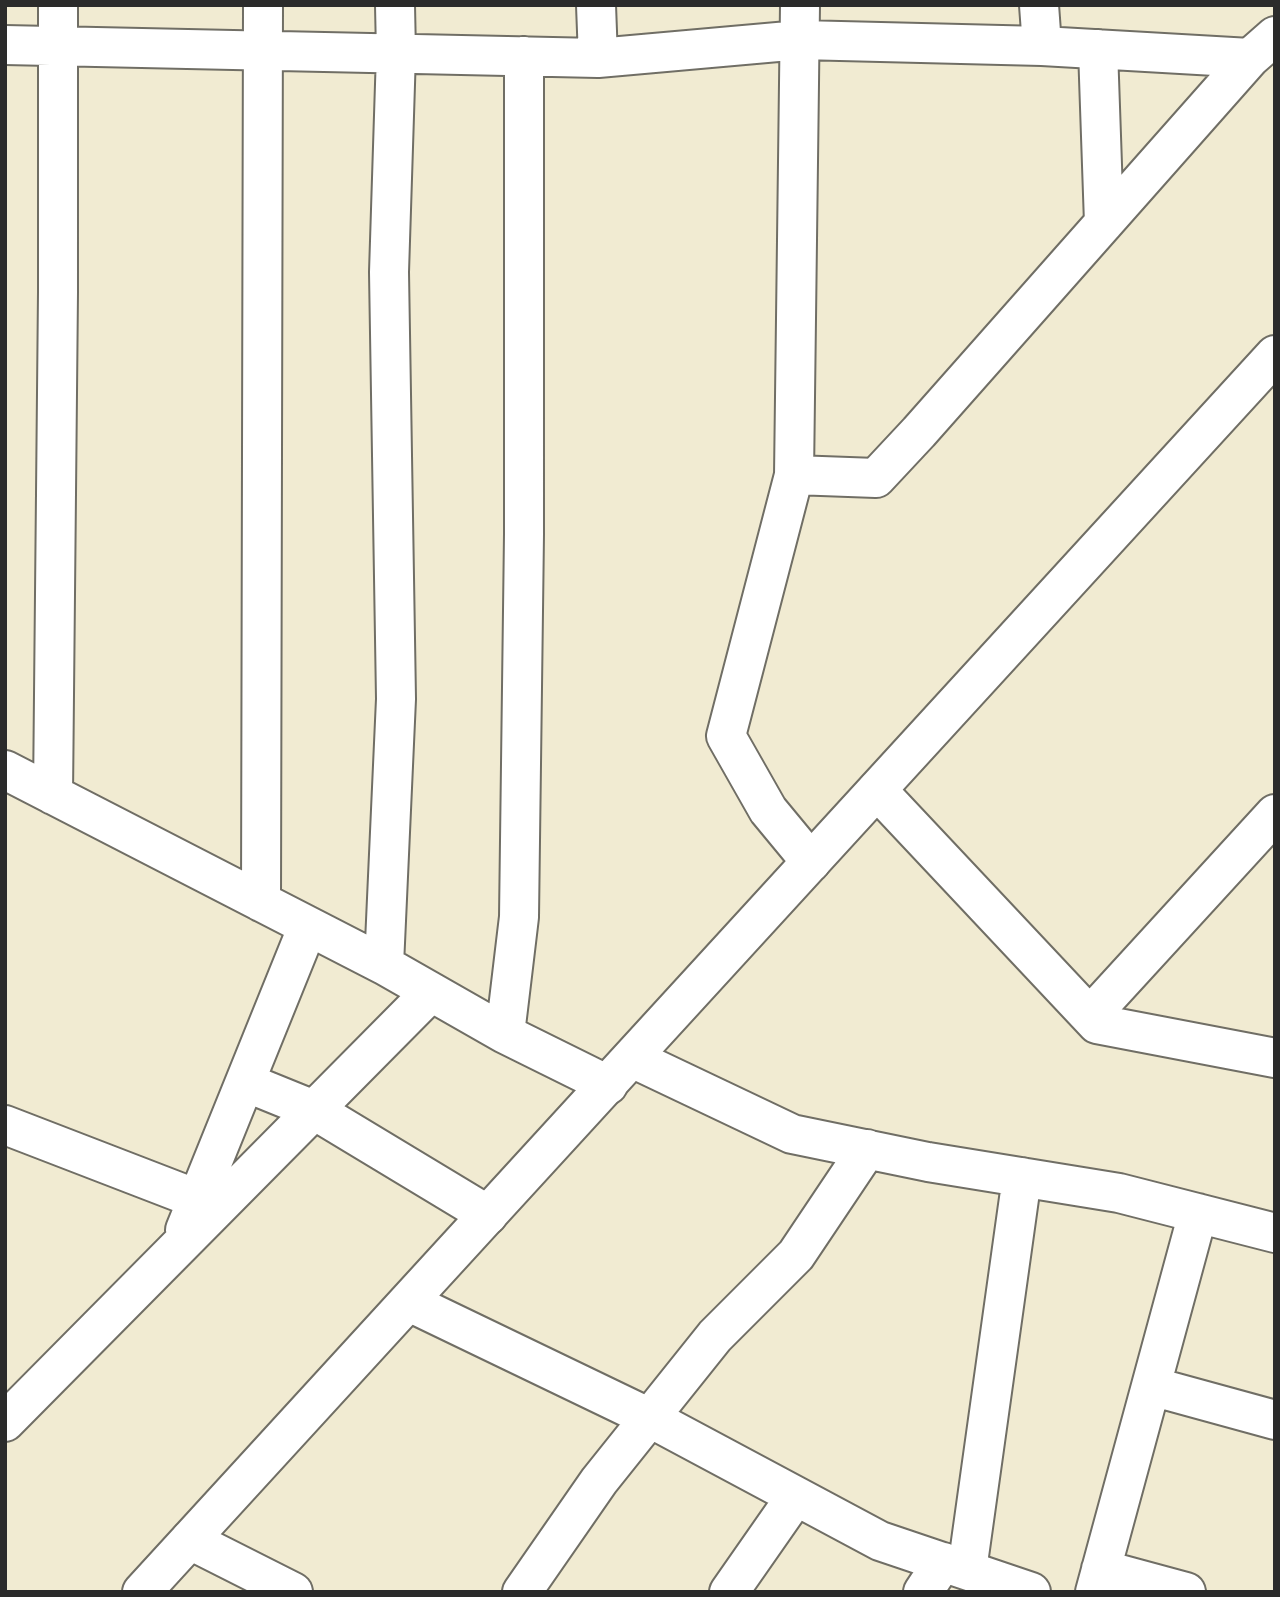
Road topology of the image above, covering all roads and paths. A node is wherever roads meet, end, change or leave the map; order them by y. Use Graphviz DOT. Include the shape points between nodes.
graph roads {
  1 [pos="58,5"];
  2 [pos="262,5"];
  3 [pos="395,5"];
  4 [pos="596,5"];
  5 [pos="1039,5"];
  6 [pos="800,23"];
  7 [pos="5,45"];
  8 [pos="1042,46"];
  9 [pos="58,47"];
  10 [pos="1263,47"];
  11 [pos="1098,49"];
  12 [pos="262,50"];
  13 [pos="396,53"];
  14 [pos="524,56"];
  15 [pos="598,58"];
  16 [pos="1104,223"];
  17 [pos="1275,355"];
  18 [pos="794,475"];
  19 [pos="5,770"];
  20 [pos="877,790"];
  21 [pos="53,794"];
  22 [pos="1275,814"];
  23 [pos="811,862"];
  24 [pos="261,902"];
  25 [pos="307,926"];
  26 [pos="384,965"];
  27 [pos="431,992"];
  28 [pos="1090,1016"];
  29 [pos="505,1034"];
  30 [pos="1275,1058"];
  31 [pos="620,1071"];
  32 [pos="245,1082"];
  33 [pos="314,1110"];
  34 [pos="5,1125"];
  35 [pos="867,1150"];
  36 [pos="1021,1177"];
  37 [pos="197,1199"];
  38 [pos="1198,1213"];
  39 [pos="488,1215"];
  40 [pos="1275,1233"];
  41 [pos="177,1248"];
  42 [pos="409,1302"];
  43 [pos="1151,1386"];
  44 [pos="650,1418"];
  45 [pos="1275,1420"];
  46 [pos="5,1422"];
  47 [pos="796,1496"];
  48 [pos="190,1540"];
  49 [pos="944,1575"];
  50 [pos="1098,1581"];
  51 [pos="142,1592"];
  52 [pos="293,1592"];
  53 [pos="522,1592"];
  54 [pos="729,1592"];
  55 [pos="1031,1592"];
  56 [pos="1186,1592"];
  1 -- 9 [label="street"];
  2 -- 12 [label="street"];
  3 -- 13 [label="street"];
  4 -- 15 [label="street"];
  5 -- 8 [label="street"];
  6 -- 8 [label="street"];
  6 -- 15 [label="street"];
  6 -- 18 [label="street"];
  7 -- 9 [label="street"];
  8 -- 11 [label="street"];
  9 -- 12 [label="street"];
  9 -- 21 [label="street"];
  10 -- 11 [label="street"];
  10 -- 16 [label="street"];
  11 -- 16 [label="street"];
  12 -- 13 [label="street"];
  12 -- 24 [label="street"];
  13 -- 14 [label="street"];
  13 -- 26 [label="street" via="389,272 396,699"];
  14 -- 15 [label="street"];
  14 -- 29 [label="street" via="519,917"];
  16 -- 18 [label="street" via="876,478"];
  17 -- 20 [label="street"];
  18 -- 23 [label="street" via="726,736 768,810"];
  19 -- 21 [label="street"];
  20 -- 23 [label="street"];
  20 -- 28 [label="street"];
  21 -- 24 [label="street"];
  22 -- 28 [label="street"];
  23 -- 31 [label="street"];
  24 -- 25 [label="street"];
  25 -- 26 [label="street"];
  25 -- 32 [label="street"];
  26 -- 27 [label="street"];
  27 -- 29 [label="street"];
  27 -- 33 [label="street"];
  28 -- 30 [label="street" via="1097,1024"];
  29 -- 31 [label="street"];
  31 -- 35 [label="street" via="793,1134"];
  31 -- 39 [label="street"];
  32 -- 33 [label="street"];
  32 -- 37 [label="street"];
  33 -- 39 [label="street"];
  33 -- 41 [label="street"];
  34 -- 37 [label="street"];
  35 -- 36 [label="street"];
  35 -- 44 [label="street" via="796,1255 715,1336"];
  36 -- 38 [label="street" via="1119,1193"];
  36 -- 49 [label="street"];
  37 -- 41 [label="street"];
  38 -- 40 [label="street"];
  38 -- 43 [label="street"];
  39 -- 42 [label="street"];
  41 -- 46 [label="street"];
  42 -- 44 [label="street"];
  42 -- 48 [label="street"];
  43 -- 45 [label="street"];
  43 -- 50 [label="street"];
  44 -- 47 [label="street"];
  44 -- 53 [label="street" via="599,1481"];
  47 -- 49 [label="street"];
  47 -- 54 [label="street"];
  48 -- 51 [label="street"];
  48 -- 52 [label="street"];
  49 -- 55 [label="street"];
  50 -- 56 [label="street"];
}
